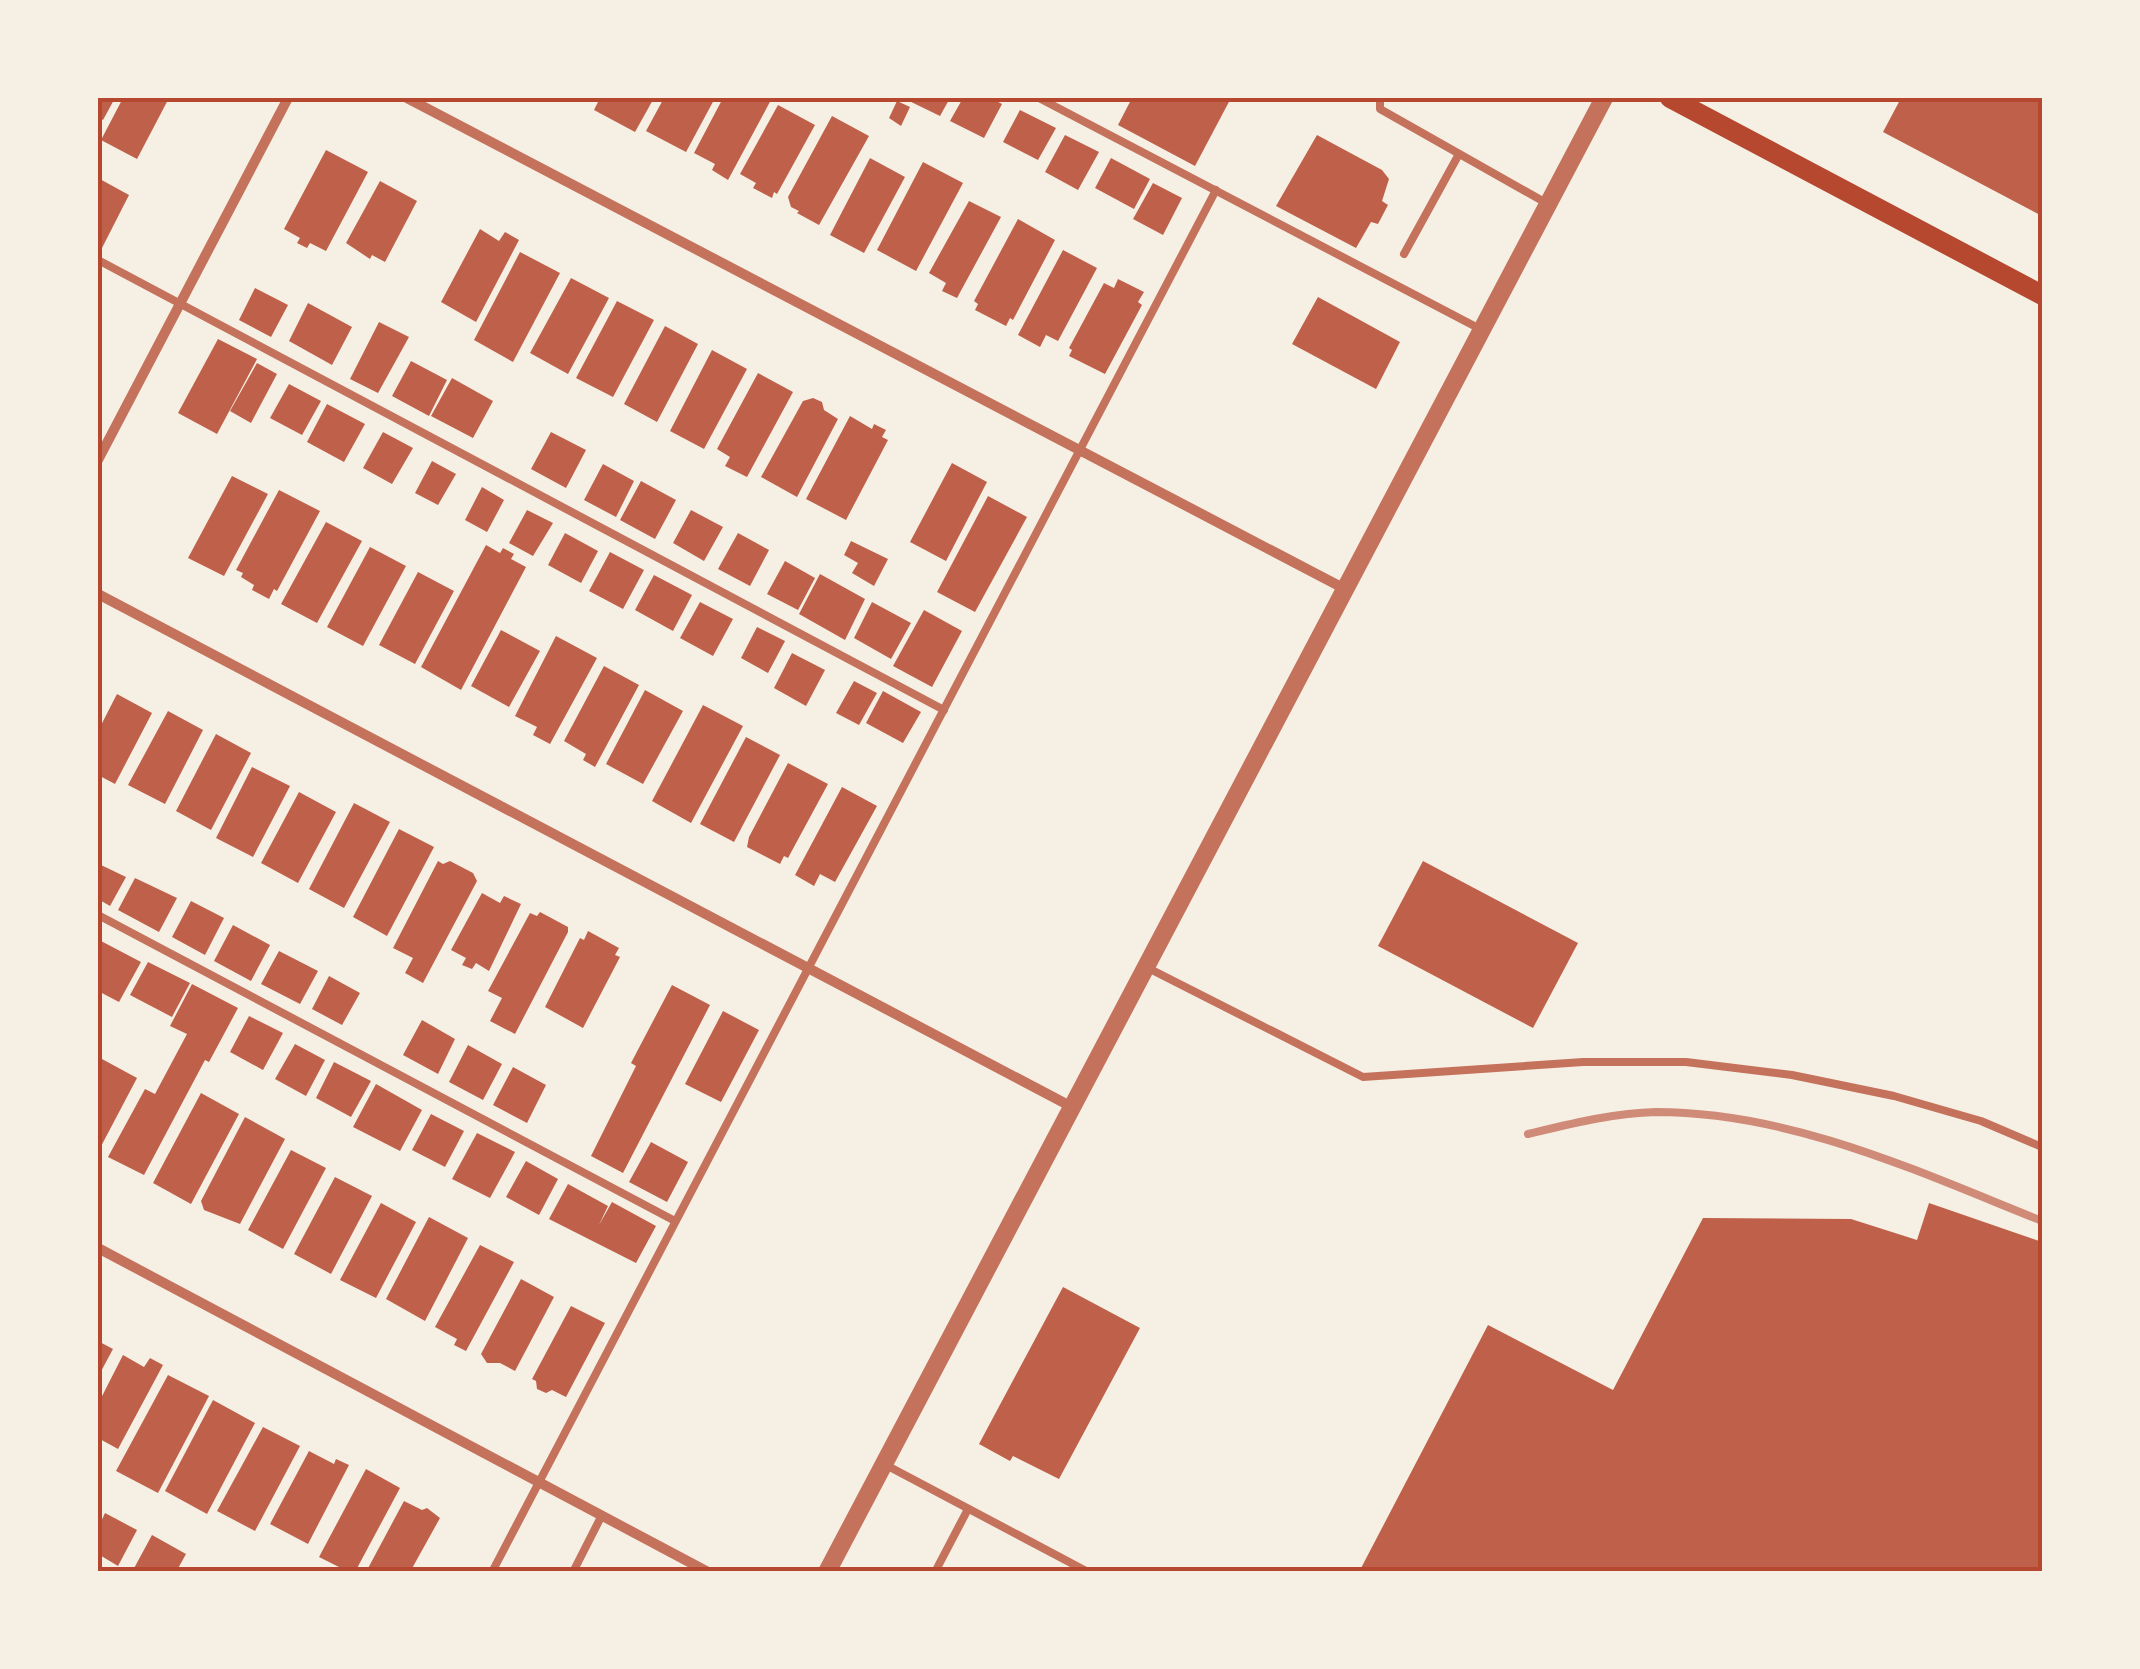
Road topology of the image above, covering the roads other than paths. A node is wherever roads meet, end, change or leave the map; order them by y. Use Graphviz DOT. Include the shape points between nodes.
graph roads {
  1 [pos="288,98"];
  2 [pos="407,98"];
  3 [pos="1039,98"];
  4 [pos="1380,98"];
  5 [pos="1604,98"];
  6 [pos="1670,98"];
  7 [pos="1460,154"];
  8 [pos="1216,190"];
  9 [pos="1548,204"];
  10 [pos="1404,254"];
  11 [pos="98,260"];
  12 [pos="2042,295"];
  13 [pos="180,303"];
  14 [pos="1482,330"];
  15 [pos="1080,450"];
  16 [pos="98,460"];
  17 [pos="1345,589"];
  18 [pos="98,594"];
  19 [pos="944,710"];
  20 [pos="98,915"];
  21 [pos="1146,966"];
  22 [pos="808,969"];
  23 [pos="1072,1108"];
  24 [pos="2042,1146"];
  25 [pos="675,1221"];
  26 [pos="98,1248"];
  27 [pos="884,1464"];
  28 [pos="539,1482"];
  29 [pos="968,1508"];
  30 [pos="602,1516"];
  31 [pos="704,1571"];
  32 [pos="492,1572"];
  33 [pos="572,1572"];
  34 [pos="827,1572"];
  35 [pos="935,1572"];
  36 [pos="1088,1572"];
  1 -- 13 [label="street"];
  2 -- 15 [label="street"];
  3 -- 8 [label="lane"];
  4 -- 7 [label="lane" via="1380,109"];
  5 -- 9 [label="street"];
  6 -- 12 [label="main road"];
  7 -- 9 [label="lane"];
  7 -- 10 [label="lane"];
  8 -- 14 [label="lane"];
  8 -- 15 [label="lane"];
  9 -- 14 [label="street"];
  11 -- 13 [label="lane"];
  13 -- 16 [label="street"];
  13 -- 19 [label="lane"];
  14 -- 17 [label="street"];
  15 -- 17 [label="street"];
  15 -- 19 [label="lane"];
  17 -- 21 [label="street"];
  18 -- 22 [label="street"];
  19 -- 22 [label="lane"];
  20 -- 25 [label="lane"];
  21 -- 23 [label="street"];
  21 -- 24 [label="lane" via="1363,1077 1686,1062 1894,1096"];
  22 -- 23 [label="street"];
  22 -- 25 [label="lane"];
  23 -- 27 [label="street"];
  25 -- 28 [label="lane"];
  26 -- 28 [label="street"];
  27 -- 29 [label="lane"];
  27 -- 34 [label="street"];
  28 -- 30 [label="street"];
  28 -- 32 [label="lane"];
  29 -- 35 [label="lane"];
  29 -- 36 [label="lane"];
  30 -- 31 [label="street"];
  30 -- 33 [label="lane"];
}
